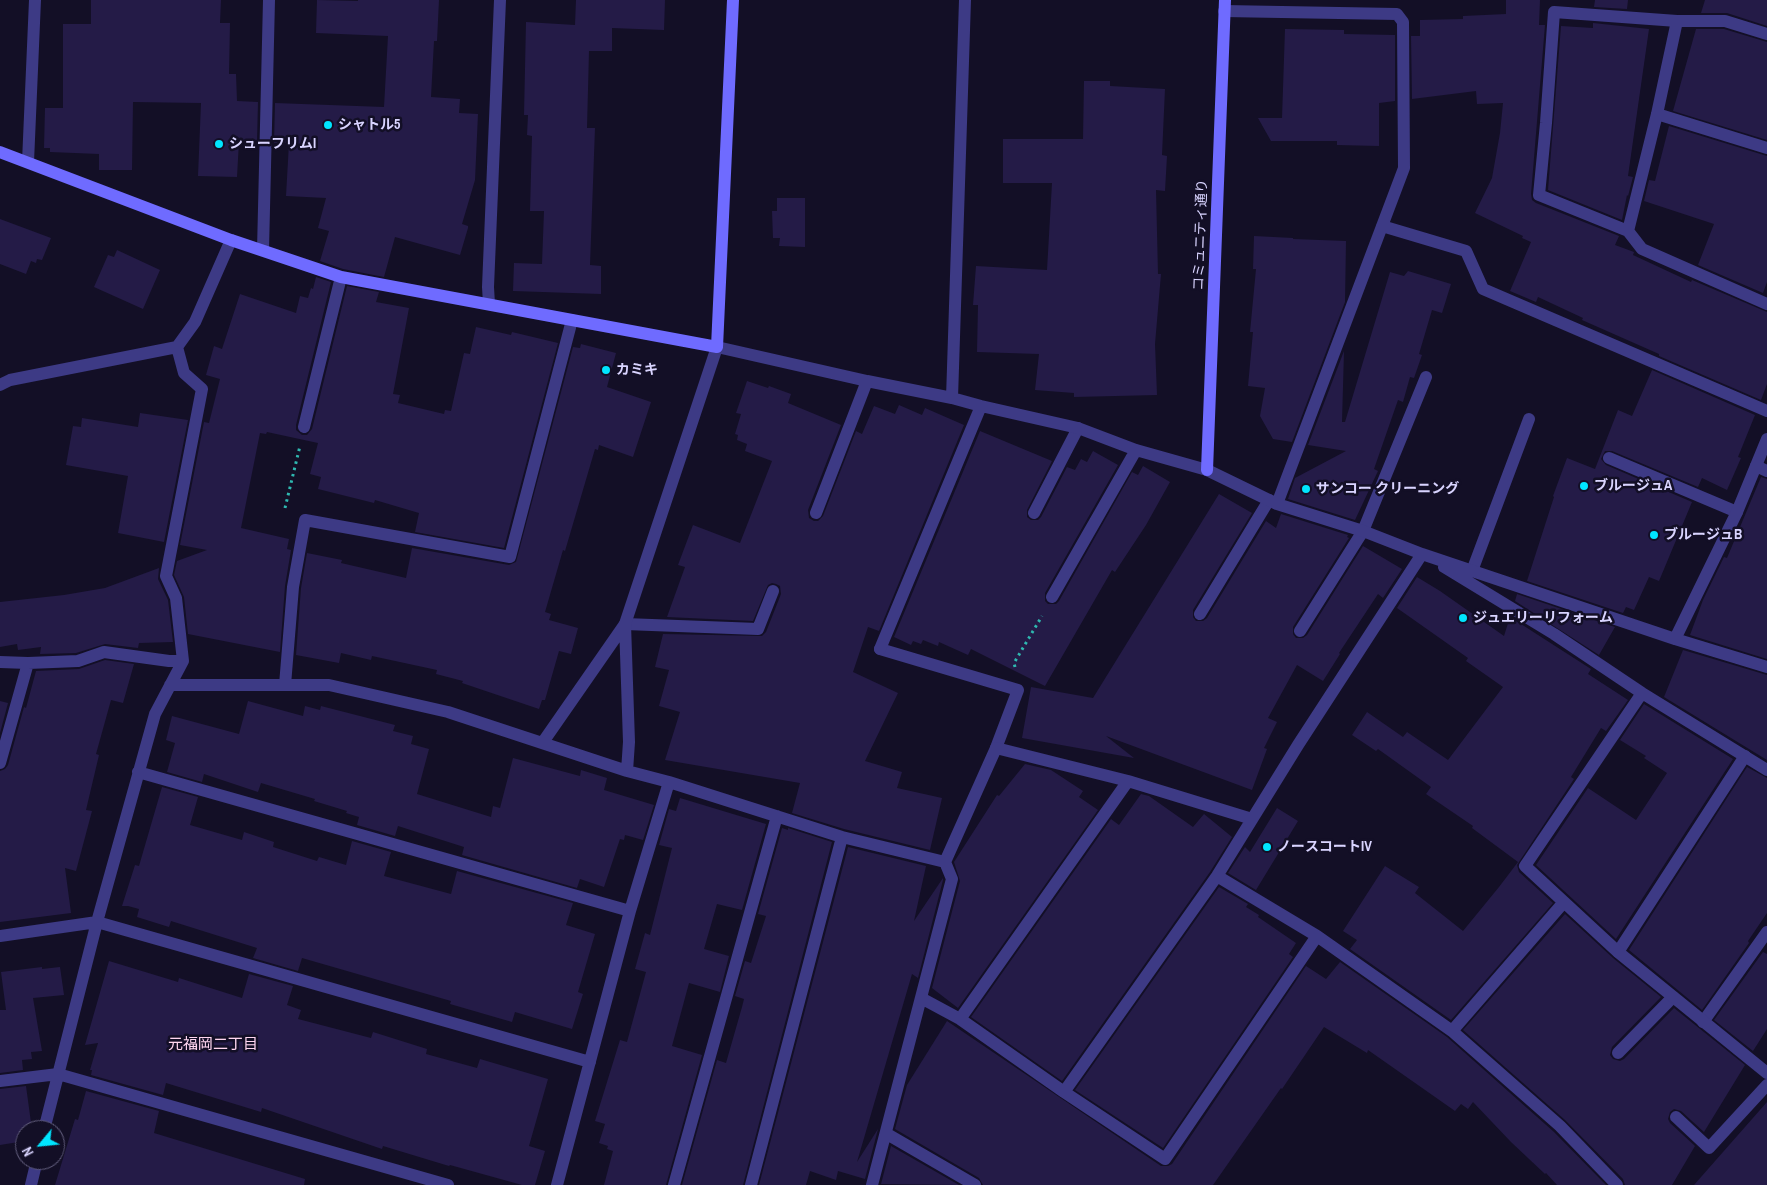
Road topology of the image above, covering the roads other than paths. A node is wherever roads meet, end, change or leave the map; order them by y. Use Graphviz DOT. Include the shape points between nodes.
graph roads {
  1 [pos="35,0"];
  2 [pos="269,0"];
  3 [pos="500,0"];
  4 [pos="733,0"];
  5 [pos="965,0"];
  6 [pos="1224,5"];
  7 [pos="1676,21"];
  8 [pos="1767,34"];
  9 [pos="1657,114"];
  10 [pos="1767,148"];
  11 [pos="0,152"];
  12 [pos="28,162"];
  13 [pos="1382,226"];
  14 [pos="1628,231"];
  15 [pos="231,240"];
  16 [pos="263,250"];
  17 [pos="341,277"];
  18 [pos="488,304"];
  19 [pos="1767,304"];
  20 [pos="572,320"];
  21 [pos="177,347"];
  22 [pos="716,347"];
  23 [pos="1426,377"];
  24 [pos="867,381"];
  25 [pos="0,385"];
  26 [pos="952,398"];
  27 [pos="981,406"];
  28 [pos="1767,411"];
  29 [pos="1529,419"];
  30 [pos="304,427"];
  31 [pos="1078,428"];
  32 [pos="1767,440"];
  33 [pos="1136,450"];
  34 [pos="1609,458"];
  35 [pos="1762,468"];
  36 [pos="1207,470"];
  37 [pos="1273,502"];
  38 [pos="1034,512"];
  39 [pos="1737,512"];
  40 [pos="816,513"];
  41 [pos="1364,531"];
  42 [pos="1422,554"];
  43 [pos="1472,571"];
  44 [pos="773,591"];
  45 [pos="1052,597"];
  46 [pos="1200,614"];
  47 [pos="625,624"];
  48 [pos="1300,632"];
  49 [pos="1675,640"];
  50 [pos="183,661"];
  51 [pos="0,662"];
  52 [pos="28,663"];
  53 [pos="1767,667"];
  54 [pos="170,685"];
  55 [pos="285,685"];
  56 [pos="1642,693"];
  57 [pos="543,742"];
  58 [pos="996,748"];
  59 [pos="1744,756"];
  60 [pos="0,762"];
  61 [pos="1767,770"];
  62 [pos="627,771"];
  63 [pos="138,772"];
  64 [pos="1128,781"];
  65 [pos="670,782"];
  66 [pos="777,816"];
  67 [pos="1252,819"];
  68 [pos="842,837"];
  69 [pos="945,862"];
  70 [pos="1217,876"];
  71 [pos="1564,902"];
  72 [pos="630,911"];
  73 [pos="97,922"];
  74 [pos="1767,932"];
  75 [pos="0,936"];
  76 [pos="1317,936"];
  77 [pos="1618,952"];
  78 [pos="1673,997"];
  79 [pos="921,998"];
  80 [pos="960,1019"];
  81 [pos="1703,1022"];
  82 [pos="1452,1031"];
  83 [pos="1618,1053"];
  84 [pos="590,1062"];
  85 [pos="1767,1073"];
  86 [pos="58,1074"];
  87 [pos="0,1081"];
  88 [pos="1767,1085"];
  89 [pos="1064,1092"];
  90 [pos="1676,1117"];
  91 [pos="46,1120"];
  92 [pos="886,1134"];
  93 [pos="35,1170"];
  94 [pos="31,1185"];
  95 [pos="448,1185"];
  96 [pos="557,1185"];
  97 [pos="674,1185"];
  98 [pos="751,1185"];
  99 [pos="872,1185"];
  100 [pos="975,1185"];
  101 [pos="1617,1185"];
  1 -- 12 [label="street"];
  2 -- 16 [label="street"];
  3 -- 18 [label="street"];
  4 -- 22 [label="street"];
  5 -- 26 [label="street"];
  6 -- 13 [label="street" via="1397,14 1403,22 1404,168"];
  6 -- 36 [label="street, コミュニティ通り"];
  7 -- 8 [label="street" via="1725,21"];
  7 -- 9 [label="street"];
  7 -- 14 [label="street" via="1554,12 1538,195"];
  9 -- 10 [label="street"];
  9 -- 14 [label="street"];
  11 -- 12 [label="street"];
  12 -- 15 [label="street"];
  13 -- 28 [label="street" via="1466,251 1483,289"];
  13 -- 37 [label="street"];
  14 -- 19 [label="street" via="1642,249"];
  15 -- 16 [label="street"];
  15 -- 21 [label="street" via="195,322"];
  16 -- 17 [label="street"];
  17 -- 18 [label="street"];
  17 -- 30 [label="street"];
  18 -- 20 [label="street"];
  20 -- 22 [label="street"];
  20 -- 55 [label="street" via="510,557 305,520 293,587"];
  21 -- 25 [label="street" via="10,380"];
  21 -- 50 [label="street" via="184,373 202,389 166,576 176,598"];
  22 -- 24 [label="street"];
  22 -- 47 [label="street"];
  23 -- 41 [label="street"];
  24 -- 26 [label="street"];
  24 -- 40 [label="street"];
  26 -- 27 [label="street"];
  27 -- 31 [label="street"];
  27 -- 58 [label="street" via="880,648 1018,690"];
  29 -- 43 [label="street"];
  31 -- 33 [label="street"];
  31 -- 38 [label="street"];
  32 -- 35 [label="street"];
  33 -- 36 [label="street"];
  33 -- 45 [label="street"];
  34 -- 39 [label="street"];
  35 -- 39 [label="street"];
  36 -- 37 [label="street"];
  37 -- 41 [label="street"];
  37 -- 46 [label="street"];
  39 -- 49 [label="street"];
  41 -- 42 [label="street"];
  41 -- 48 [label="street"];
  42 -- 43 [label="street"];
  42 -- 56 [label="street" via="1554,634"];
  42 -- 67 [label="street"];
  43 -- 49 [label="street"];
  44 -- 47 [label="street" via="758,629"];
  47 -- 57 [label="street"];
  47 -- 62 [label="street"];
  49 -- 53 [label="street"];
  50 -- 52 [label="street" via="104,652 78,661"];
  50 -- 54 [label="street"];
  51 -- 52 [label="street"];
  52 -- 60 [label="street"];
  54 -- 55 [label="street"];
  54 -- 63 [label="street" via="155,714"];
  55 -- 57 [label="street" via="329,685 448,712"];
  56 -- 59 [label="street"];
  56 -- 71 [label="street" via="1525,866"];
  57 -- 62 [label="street"];
  58 -- 64 [label="street"];
  58 -- 69 [label="street"];
  59 -- 61 [label="street"];
  59 -- 77 [label="street"];
  62 -- 65 [label="street"];
  63 -- 72 [label="street"];
  63 -- 73 [label="street"];
  64 -- 67 [label="street"];
  64 -- 80 [label="street"];
  65 -- 66 [label="street"];
  65 -- 72 [label="street"];
  66 -- 68 [label="street"];
  66 -- 97 [label="street"];
  67 -- 70 [label="street"];
  68 -- 69 [label="street"];
  68 -- 98 [label="street"];
  69 -- 79 [label="street" via="952,879"];
  70 -- 76 [label="street"];
  70 -- 89 [label="street"];
  71 -- 77 [label="street"];
  71 -- 82 [label="street"];
  72 -- 84 [label="street"];
  73 -- 75 [label="street"];
  73 -- 84 [label="street"];
  73 -- 86 [label="street"];
  74 -- 81 [label="street"];
  76 -- 82 [label="street"];
  76 -- 89 [label="street" via="1165,1159"];
  77 -- 78 [label="street"];
  78 -- 81 [label="street"];
  78 -- 83 [label="street"];
  79 -- 80 [label="street"];
  79 -- 92 [label="street"];
  80 -- 89 [label="street"];
  81 -- 85 [label="street"];
  82 -- 101 [label="street" via="1560,1126"];
  84 -- 96 [label="street"];
  86 -- 87 [label="street"];
  86 -- 91 [label="street"];
  86 -- 95 [label="street"];
  88 -- 90 [label="street" via="1709,1148"];
  92 -- 99 [label="street"];
  92 -- 100 [label="street"];
  93 -- 94 [label="street"];
}
